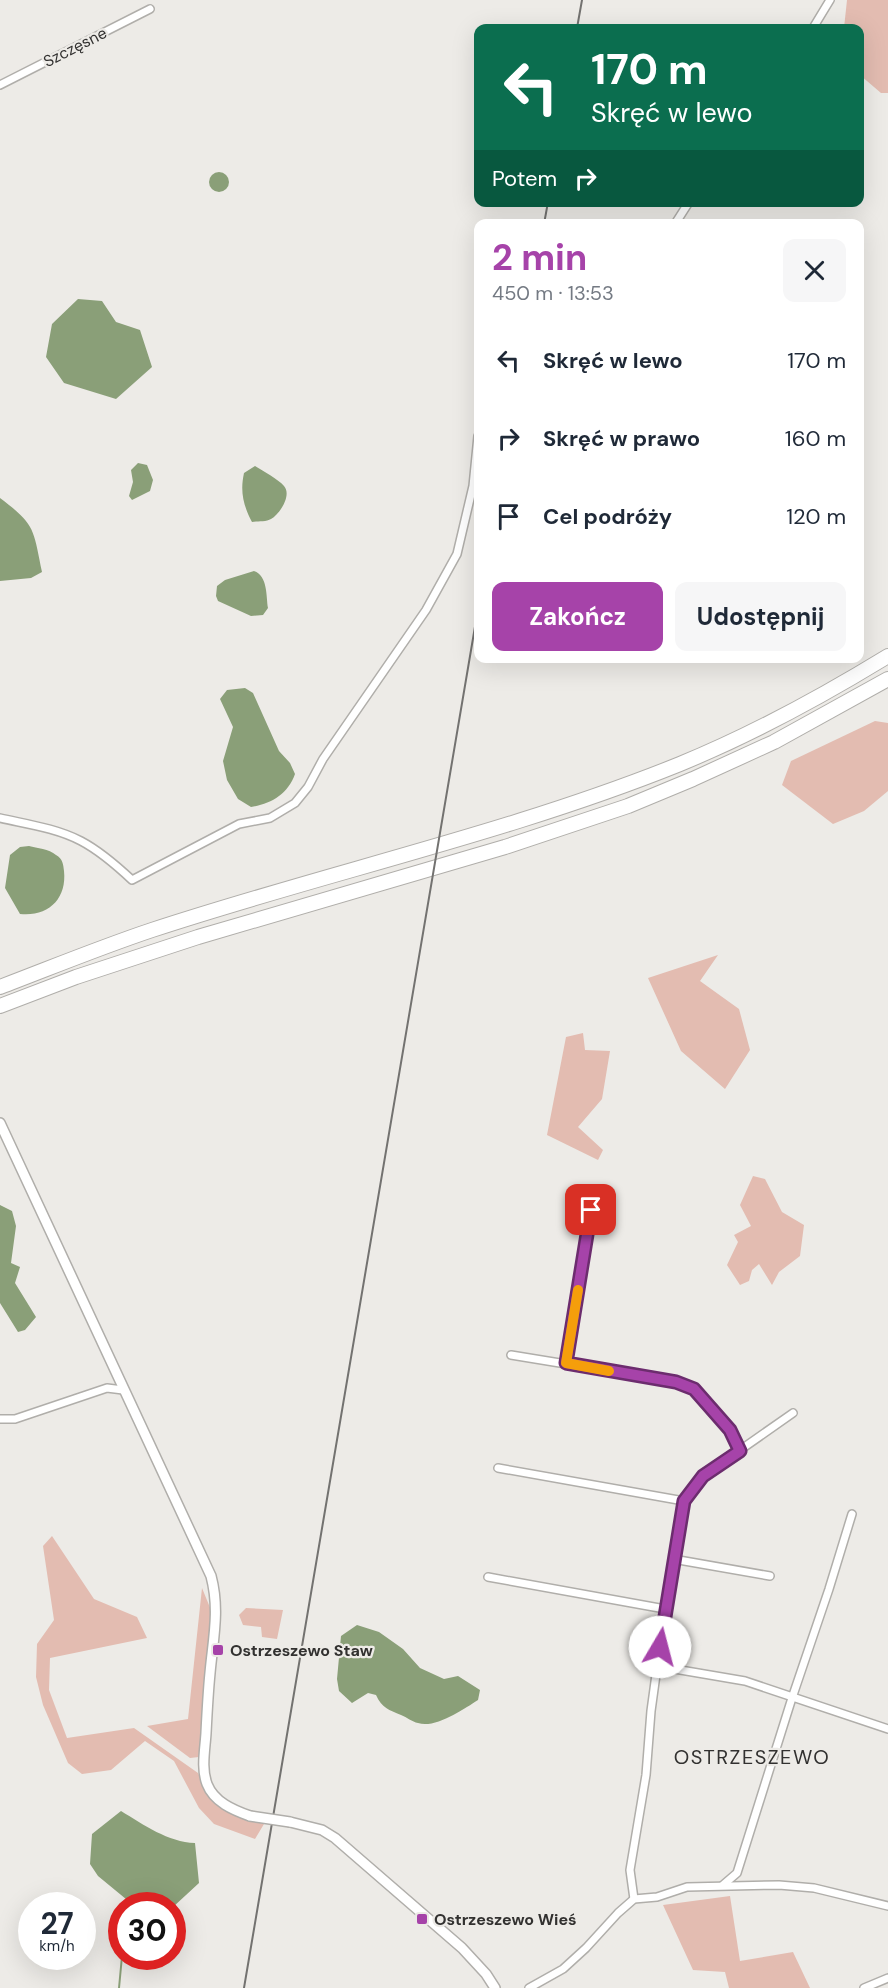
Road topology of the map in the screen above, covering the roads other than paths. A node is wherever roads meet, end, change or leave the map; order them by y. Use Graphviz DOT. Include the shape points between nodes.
graph roads {
  1 [pos="830,0"];
  2 [pos="150,9"];
  3 [pos="815,24"];
  4 [pos="0,85"];
  5 [pos="474,469"];
  6 [pos="888,656"];
  7 [pos="888,679"];
  8 [pos="0,818"];
  9 [pos="0,987"];
  10 [pos="0,1006"];
  11 [pos="0,1123"];
  12 [pos="591,1210"];
  13 [pos="511,1355"];
  14 [pos="566,1363"];
  15 [pos="123,1390"];
  16 [pos="793,1413"];
  17 [pos="0,1419"];
  18 [pos="740,1451"];
  19 [pos="498,1468"];
  20 [pos="684,1501"];
  21 [pos="852,1514"];
  22 [pos="673,1559"];
  23 [pos="770,1576"];
  24 [pos="488,1577"];
  25 [pos="665,1609"];
  26 [pos="657,1666"];
  27 [pos="792,1698"];
  28 [pos="888,1729"];
  29 [pos="723,1885"];
  30 [pos="634,1899"];
  31 [pos="888,1906"];
  32 [pos="888,1978"];
  33 [pos="495,1988"];
  34 [pos="529,1988"];
  35 [pos="864,1988"];
  1 -- 3 [label="street"];
  2 -- 4 [label="street, Szczęsne"];
  5 -- 8 [label="street" via="457,554 426,610 295,803 270,818 240,824 132,880 107,857 79,840"];
  6 -- 9 [label="highway" via="767,724 624,786 506,826 151,930"];
  7 -- 10 [label="highway" via="774,742 628,806 505,847 208,934"];
  11 -- 15 [label="street"];
  12 -- 14 [label="street"];
  13 -- 14 [label="street"];
  14 -- 18 [label="street" via="676,1382 694,1389 730,1430"];
  15 -- 17 [label="street" via="107,1388 15,1419"];
  15 -- 33 [label="street, bridge" via="211,1576 216,1596 203,1767 207,1785 225,1805 250,1816 322,1830 335,1838 462,1948"];
  16 -- 18 [label="street"];
  18 -- 20 [label="street" via="703,1476"];
  19 -- 20 [label="street"];
  20 -- 22 [label="street"];
  21 -- 27 [label="street"];
  22 -- 23 [label="street"];
  22 -- 25 [label="street"];
  24 -- 25 [label="street"];
  25 -- 26 [label="street"];
  26 -- 27 [label="street" via="745,1681"];
  26 -- 30 [label="street" via="646,1775 630,1870"];
  27 -- 28 [label="street"];
  27 -- 29 [label="street" via="737,1873"];
  29 -- 30 [label="street" via="687,1887 657,1897"];
  29 -- 31 [label="street" via="814,1888"];
  30 -- 34 [label="street" via="563,1969"];
  32 -- 35 [label="street"];
}
